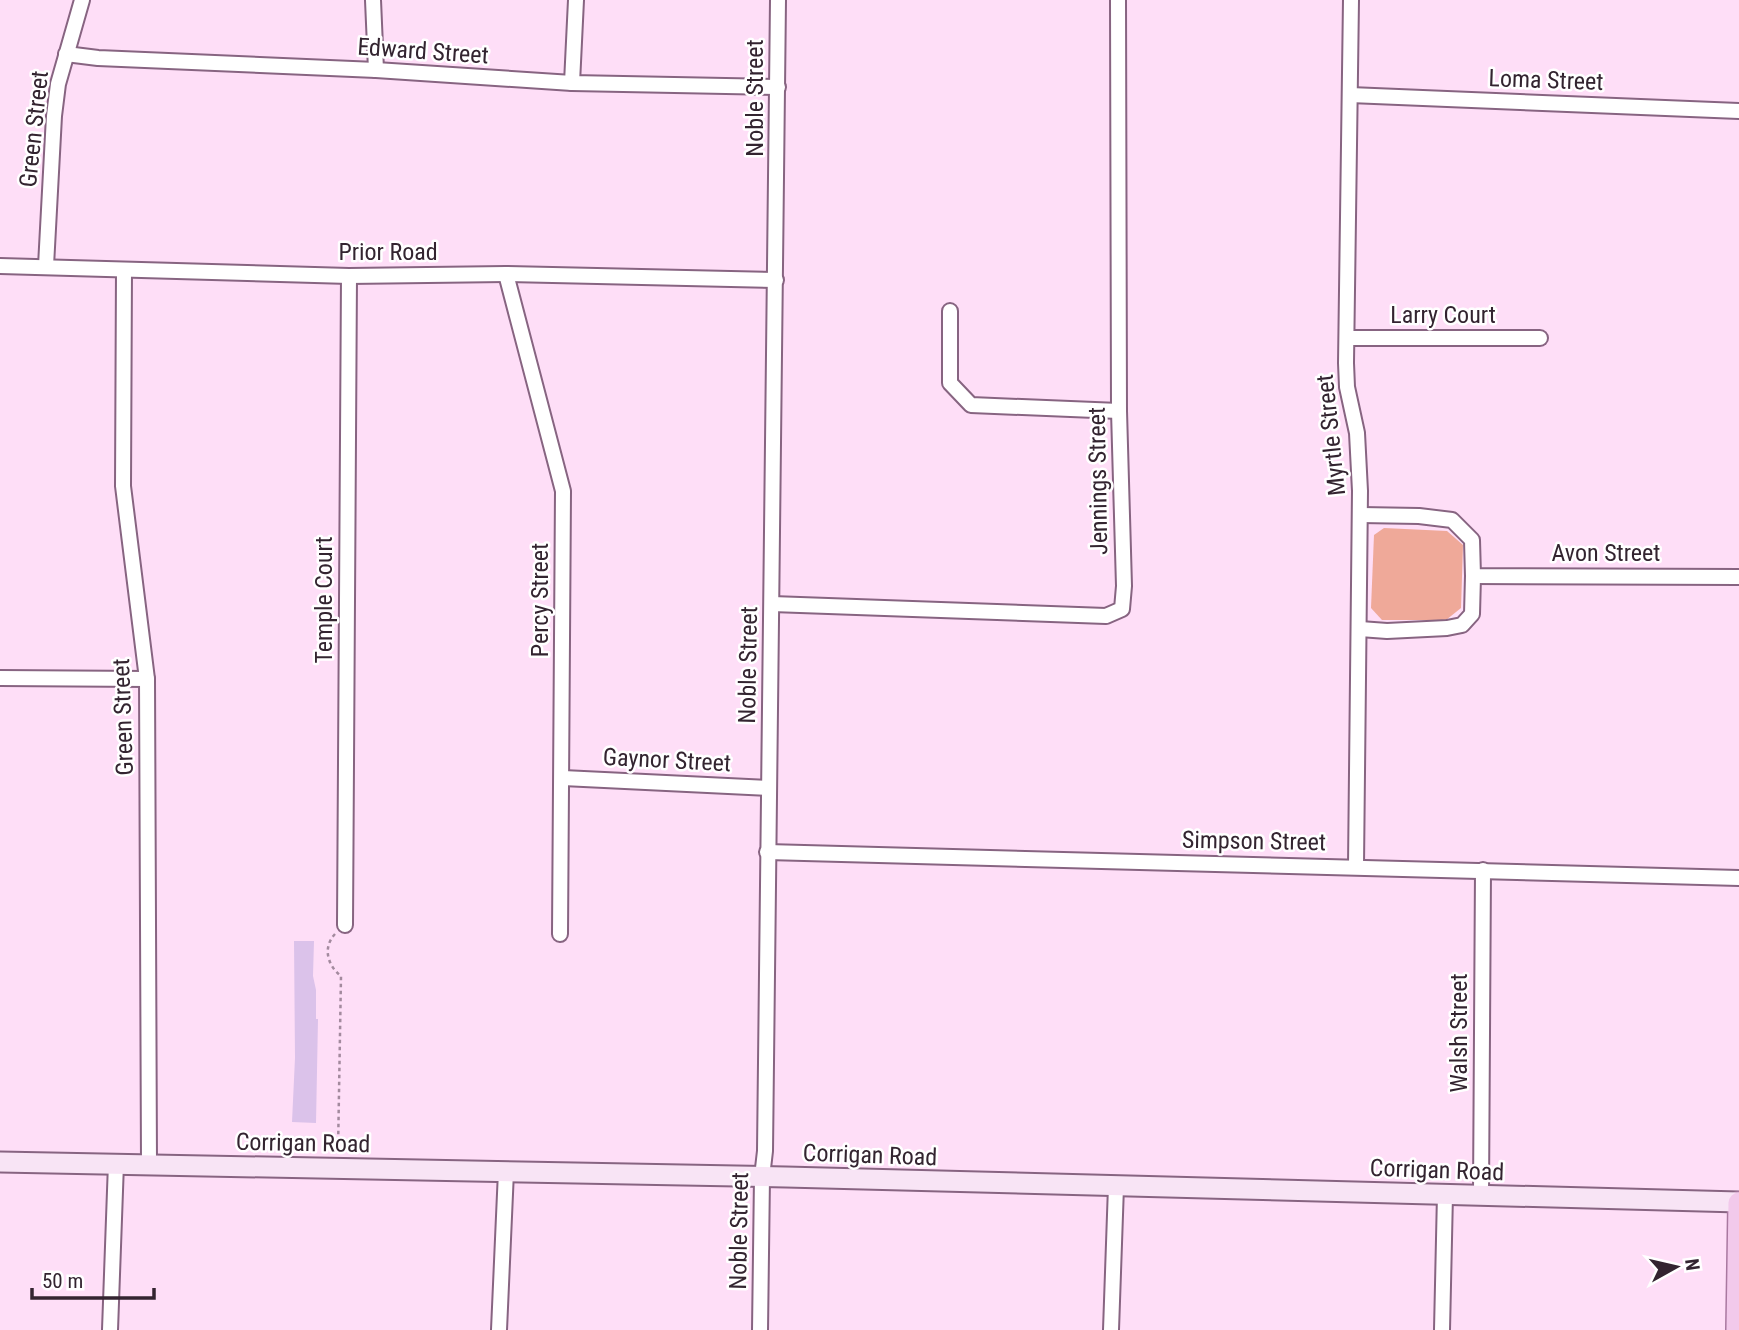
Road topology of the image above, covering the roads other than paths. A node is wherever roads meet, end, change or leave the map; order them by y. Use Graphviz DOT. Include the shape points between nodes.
graph roads {
  1 [pos="82,0"];
  2 [pos="373,0"];
  3 [pos="576,0"];
  4 [pos="778,0"];
  5 [pos="1118,0"];
  6 [pos="1351,0"];
  7 [pos="66,54"];
  8 [pos="376,70"];
  9 [pos="572,83"];
  10 [pos="778,87"];
  11 [pos="1350,95"];
  12 [pos="1739,111"];
  13 [pos="0,266"];
  14 [pos="46,266"];
  15 [pos="124,270"];
  16 [pos="506,274"];
  17 [pos="349,276"];
  18 [pos="776,279"];
  19 [pos="950,311"];
  20 [pos="1347,338"];
  21 [pos="1539,338"];
  22 [pos="1119,411"];
  23 [pos="1360,515"];
  24 [pos="1474,576"];
  25 [pos="1739,577"];
  26 [pos="772,604"];
  27 [pos="1360,629"];
  28 [pos="0,678"];
  29 [pos="147,679"];
  30 [pos="563,778"];
  31 [pos="769,788"];
  32 [pos="767,852"];
  33 [pos="1356,866"];
  34 [pos="1483,870"];
  35 [pos="1739,878"];
  36 [pos="345,925"];
  37 [pos="560,934"];
  38 [pos="0,1162"];
  39 [pos="116,1163"];
  40 [pos="149,1164"];
  41 [pos="506,1171"];
  42 [pos="762,1177"];
  43 [pos="1116,1186"];
  44 [pos="1445,1194"];
  45 [pos="1481,1195"];
  46 [pos="1739,1203"];
  47 [pos="110,1330"];
  48 [pos="499,1330"];
  49 [pos="760,1330"];
  50 [pos="1111,1330"];
  51 [pos="1442,1330"];
  52 [pos="1737,1330"];
  1 -- 7 [label="street, Green Street"];
  2 -- 8 [label="street"];
  3 -- 9 [label="street"];
  4 -- 10 [label="street, Noble Street"];
  5 -- 22 [label="street, Jennings Street"];
  6 -- 11 [label="street, Myrtle Street"];
  7 -- 8 [label="street, Edward Street"];
  7 -- 14 [label="street, Green Street" via="54,116"];
  8 -- 9 [label="street, Edward Street"];
  9 -- 10 [label="street, Edward Street"];
  10 -- 18 [label="street, Noble Street"];
  11 -- 12 [label="street, Loma Street"];
  11 -- 20 [label="street, Myrtle Street"];
  13 -- 14 [label="street, Prior Road"];
  14 -- 15 [label="street, Prior Road"];
  15 -- 17 [label="street, Prior Road"];
  15 -- 29 [label="street, Green Street" via="122,486"];
  16 -- 17 [label="street, Prior Road"];
  16 -- 18 [label="street, Prior Road"];
  16 -- 30 [label="street, Percy Street" via="564,491"];
  17 -- 36 [label="street, Temple Court"];
  18 -- 26 [label="street, Noble Street"];
  19 -- 22 [label="street" via="950,383 971,405"];
  20 -- 21 [label="street, Larry Court"];
  20 -- 23 [label="street, Myrtle Street"];
  22 -- 26 [label="street, Jennings Street" via="1122,608 1106,616"];
  23 -- 24 [label="street" via="1452,520 1472,540"];
  23 -- 27 [label="street, Myrtle Street"];
  24 -- 25 [label="street, Avon Street"];
  24 -- 27 [label="street" via="1472,614 1462,625"];
  26 -- 31 [label="street, Noble Street"];
  27 -- 33 [label="street, Myrtle Street"];
  28 -- 29 [label="street"];
  29 -- 40 [label="street, Green Street"];
  30 -- 31 [label="street, Gaynor Street"];
  30 -- 37 [label="street, Percy Street"];
  31 -- 32 [label="street, Noble Street"];
  32 -- 33 [label="street, Simpson Street"];
  32 -- 42 [label="street, Noble Street"];
  33 -- 34 [label="street, Simpson Street"];
  34 -- 35 [label="street, Simpson Street"];
  34 -- 45 [label="street, Walsh Street"];
  38 -- 39 [label="main road, Corrigan Road"];
  39 -- 40 [label="main road, Corrigan Road"];
  39 -- 47 [label="street"];
  40 -- 41 [label="main road, Corrigan Road"];
  41 -- 42 [label="main road, Corrigan Road"];
  41 -- 48 [label="street"];
  42 -- 43 [label="main road, Corrigan Road"];
  42 -- 49 [label="street, Noble Street"];
  43 -- 44 [label="main road, Corrigan Road"];
  43 -- 50 [label="street"];
  44 -- 45 [label="main road, Corrigan Road"];
  44 -- 51 [label="street"];
  45 -- 46 [label="main road, Corrigan Road"];
  46 -- 52 [label="main road"];
}
